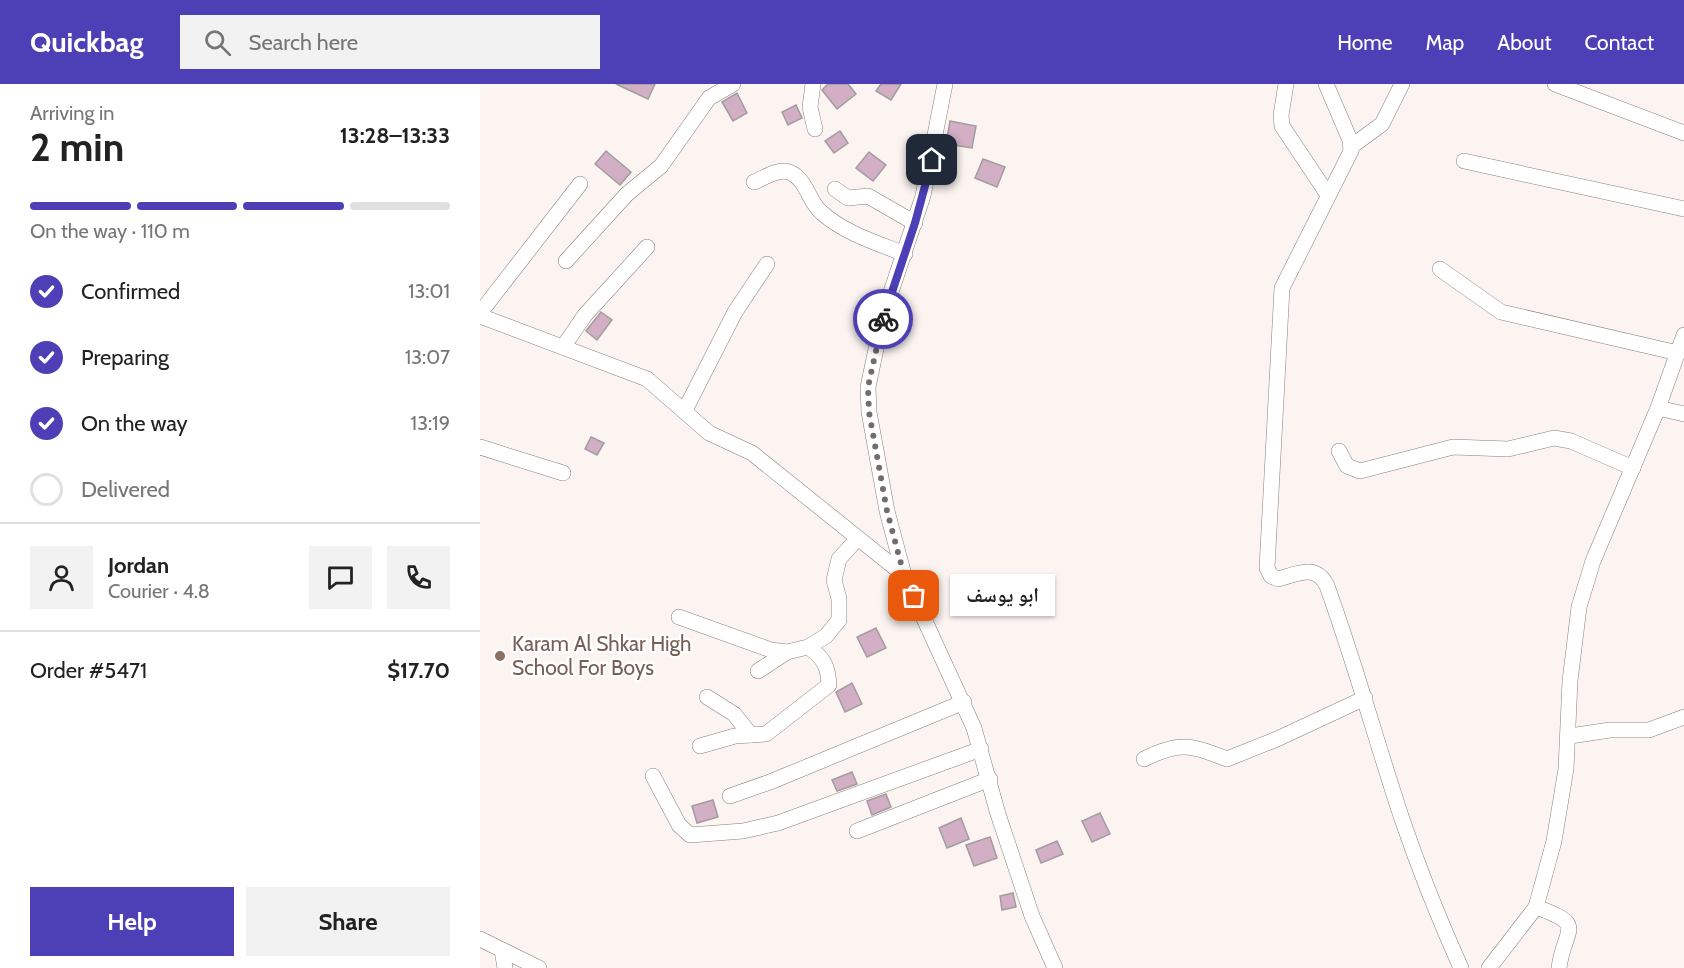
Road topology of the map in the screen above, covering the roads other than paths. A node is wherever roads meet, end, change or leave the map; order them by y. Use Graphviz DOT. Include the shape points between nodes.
graph roads {
  1 [pos="733,84"];
  2 [pos="813,84"];
  3 [pos="945,84"];
  4 [pos="1286,84"];
  5 [pos="1326,84"];
  6 [pos="1402,84"];
  7 [pos="1555,84"];
  8 [pos="815,129"];
  9 [pos="1684,133"];
  10 [pos="1352,146"];
  11 [pos="1464,161"];
  12 [pos="754,182"];
  13 [pos="580,184"];
  14 [pos="835,189"];
  15 [pos="1328,195"];
  16 [pos="1684,208"];
  17 [pos="915,223"];
  18 [pos="647,247"];
  19 [pos="905,254"];
  20 [pos="566,261"];
  21 [pos="767,264"];
  22 [pos="1440,269"];
  23 [pos="480,315"];
  24 [pos="1684,335"];
  25 [pos="563,347"];
  26 [pos="1678,353"];
  27 [pos="1658,408"];
  28 [pos="686,410"];
  29 [pos="1684,414"];
  30 [pos="480,447"];
  31 [pos="1339,451"];
  32 [pos="1633,468"];
  33 [pos="563,473"];
  34 [pos="856,539"];
  35 [pos="904,575"];
  36 [pos="680,617"];
  37 [pos="808,647"];
  38 [pos="787,652"];
  39 [pos="758,671"];
  40 [pos="707,698"];
  41 [pos="1365,698"];
  42 [pos="964,702"];
  43 [pos="1684,717"];
  44 [pos="751,735"];
  45 [pos="1569,736"];
  46 [pos="700,746"];
  47 [pos="981,749"];
  48 [pos="1144,759"];
  49 [pos="653,777"];
  50 [pos="990,779"];
  51 [pos="730,796"];
  52 [pos="857,831"];
  53 [pos="1536,906"];
  54 [pos="480,939"];
  55 [pos="502,950"];
  56 [pos="505,968"];
  57 [pos="538,968"];
  58 [pos="1055,968"];
  59 [pos="1461,968"];
  60 [pos="1489,968"];
  61 [pos="1559,968"];
  1 -- 20 [label="street" via="709,98 661,166 627,194"];
  2 -- 8 [label="street" via="810,107"];
  3 -- 17 [label="street" via="936,142"];
  4 -- 15 [label="street" via="1282,126"];
  5 -- 10 [label="street"];
  6 -- 10 [label="street" via="1382,124"];
  7 -- 9 [label="street"];
  10 -- 15 [label="street"];
  11 -- 16 [label="street"];
  12 -- 19 [label="street" via="782,170 791,173 820,211 858,235"];
  13 -- 23 [label="street"];
  14 -- 17 [label="street" via="848,198 868,196"];
  15 -- 41 [label="street" via="1282,288 1267,568 1276,578 1307,571 1325,581"];
  17 -- 19 [label="street"];
  18 -- 25 [label="street" via="585,315"];
  19 -- 35 [label="street" via="881,325 868,387 887,511"];
  21 -- 28 [label="street" via="735,312"];
  22 -- 26 [label="street" via="1501,312"];
  23 -- 25 [label="street"];
  24 -- 26 [label="street"];
  25 -- 28 [label="street" via="647,379"];
  26 -- 27 [label="street"];
  27 -- 29 [label="street"];
  27 -- 32 [label="street"];
  28 -- 34 [label="street" via="710,433 752,453"];
  30 -- 33 [label="street"];
  31 -- 32 [label="street" via="1347,466 1360,471 1454,447 1508,449 1554,438 1571,441"];
  32 -- 45 [label="street" via="1593,561 1579,607 1570,681"];
  34 -- 35 [label="street"];
  34 -- 37 [label="street" via="839,559 834,580 839,620 826,636"];
  35 -- 42 [label="street"];
  36 -- 38 [label="street" via="771,650"];
  37 -- 38 [label="street"];
  37 -- 44 [label="street" via="828,668 829,685 766,734"];
  38 -- 39 [label="street"];
  40 -- 44 [label="street" via="734,714"];
  41 -- 48 [label="street" via="1227,759 1182,745"];
  41 -- 59 [label="street" via="1402,818"];
  42 -- 47 [label="street"];
  42 -- 51 [label="street"];
  43 -- 45 [label="street" via="1650,730"];
  44 -- 46 [label="street"];
  45 -- 53 [label="street" via="1554,841"];
  47 -- 49 [label="street" via="778,824 743,831 690,835 680,825"];
  47 -- 50 [label="street"];
  50 -- 52 [label="street"];
  50 -- 58 [label="street" via="1032,916"];
  53 -- 60 [label="street"];
  53 -- 61 [label="street" via="1563,916 1568,922 1569,933"];
  54 -- 55 [label="street"];
  55 -- 56 [label="street"];
  55 -- 57 [label="street"];
}
